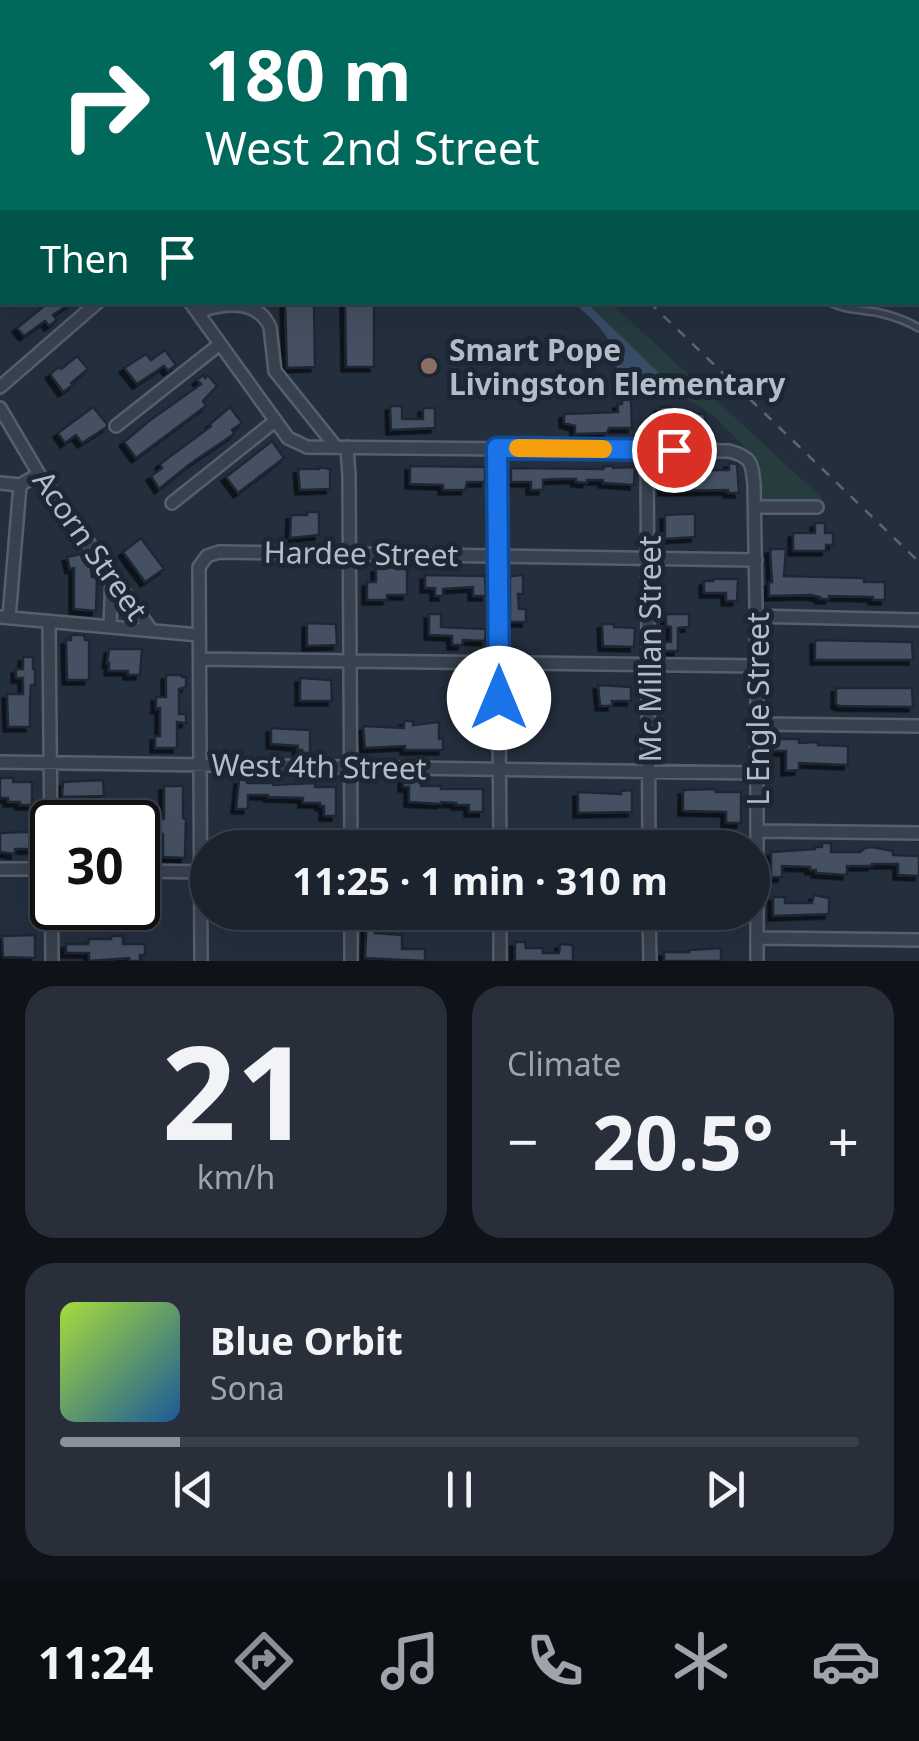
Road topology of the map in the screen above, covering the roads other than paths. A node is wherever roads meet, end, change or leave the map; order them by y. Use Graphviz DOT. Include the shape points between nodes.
graph roads {
  1 [pos="94,305"];
  2 [pos="836,305"];
  3 [pos="198,308"];
  4 [pos="919,328"];
  5 [pos="220,344"];
  6 [pos="0,386"];
  7 [pos="0,408"];
  8 [pos="275,421"];
  9 [pos="116,426"];
  10 [pos="341,447"];
  11 [pos="497,448"];
  12 [pos="647,450"];
  13 [pos="40,474"];
  14 [pos="0,484"];
  15 [pos="20,485"];
  16 [pos="172,503"];
  17 [pos="755,507"];
  18 [pos="817,507"];
  19 [pos="348,553"];
  20 [pos="498,555"];
  21 [pos="649,558"];
  22 [pos="756,560"];
  23 [pos="112,574"];
  24 [pos="756,616"];
  25 [pos="4,618"];
  26 [pos="919,620"];
  27 [pos="48,622"];
  28 [pos="110,627"];
  29 [pos="152,631"];
  30 [pos="199,635"];
  31 [pos="200,659"];
  32 [pos="349,660"];
  33 [pos="498,662"];
  34 [pos="648,664"];
  35 [pos="758,666"];
  36 [pos="758,724"];
  37 [pos="919,726"];
  38 [pos="0,762"];
  39 [pos="51,762"];
  40 [pos="200,764"];
  41 [pos="350,767"];
  42 [pos="500,769"];
  43 [pos="649,771"];
  44 [pos="758,773"];
  45 [pos="51,800"];
  46 [pos="202,830"];
  47 [pos="350,830"];
  48 [pos="500,830"];
  49 [pos="649,830"];
  50 [pos="758,830"];
  51 [pos="770,831"];
  52 [pos="919,834"];
  53 [pos="0,869"];
  54 [pos="30,869"];
  55 [pos="160,871"];
  56 [pos="190,872"];
  57 [pos="52,930"];
  58 [pos="203,930"];
  59 [pos="351,930"];
  60 [pos="500,930"];
  61 [pos="649,930"];
  62 [pos="757,930"];
  63 [pos="757,938"];
  64 [pos="919,940"];
  65 [pos="52,961"];
  66 [pos="202,961"];
  67 [pos="351,961"];
  68 [pos="500,961"];
  69 [pos="650,961"];
  70 [pos="757,961"];
  1 -- 6 [label="street"];
  2 -- 4 [label="lane"];
  3 -- 5 [label="street"];
  3 -- 10 [label="street" via="260,312 268,322 274,370"];
  5 -- 8 [label="street"];
  5 -- 9 [label="street"];
  7 -- 13 [label="street, Acorn Street"];
  8 -- 10 [label="street" via="296,444"];
  8 -- 16 [label="street"];
  10 -- 11 [label="street"];
  10 -- 19 [label="street" via="349,476"];
  11 -- 12 [label="street"];
  11 -- 20 [label="street"];
  12 -- 17 [label="street, L Engle Street" via="729,451 747,458"];
  12 -- 21 [label="street, Mc Millan Street"];
  13 -- 15 [label="street"];
  13 -- 23 [label="street, Acorn Street"];
  14 -- 15 [label="street"];
  15 -- 25 [label="street"];
  17 -- 18 [label="street"];
  17 -- 22 [label="street, L Engle Street"];
  19 -- 20 [label="street, Hardee Street"];
  19 -- 30 [label="street, Hardee Street" via="207,556 200,567"];
  19 -- 32 [label="street"];
  20 -- 21 [label="street, Hardee Street"];
  20 -- 33 [label="street"];
  21 -- 22 [label="street, Hardee Street"];
  21 -- 34 [label="street, Mc Millan Street"];
  22 -- 24 [label="street, L Engle Street"];
  23 -- 28 [label="street"];
  23 -- 29 [label="street, Acorn Street"];
  24 -- 26 [label="street"];
  24 -- 35 [label="street, L Engle Street"];
  25 -- 27 [label="street"];
  27 -- 28 [label="street"];
  27 -- 39 [label="street"];
  28 -- 29 [label="street"];
  29 -- 30 [label="street"];
  30 -- 31 [label="street"];
  31 -- 32 [label="street"];
  31 -- 40 [label="street"];
  32 -- 33 [label="street"];
  32 -- 41 [label="street"];
  33 -- 34 [label="street"];
  33 -- 42 [label="street"];
  34 -- 35 [label="street"];
  34 -- 43 [label="street, Mc Millan Street"];
  35 -- 36 [label="street, L Engle Street"];
  36 -- 37 [label="street"];
  36 -- 44 [label="street, L Engle Street"];
  38 -- 39 [label="street, West 4th Street"];
  39 -- 40 [label="street, West 4th Street"];
  39 -- 45 [label="street"];
  40 -- 41 [label="street, West 4th Street"];
  40 -- 46 [label="street"];
  41 -- 42 [label="street, West 4th Street"];
  41 -- 47 [label="street"];
  42 -- 43 [label="street, West 4th Street"];
  42 -- 48 [label="street"];
  43 -- 44 [label="street, West 4th Street"];
  43 -- 49 [label="street, Mc Millan Street"];
  44 -- 50 [label="street, L Engle Street"];
  51 -- 52 [label="street"];
  53 -- 54 [label="street"];
  55 -- 56 [label="street"];
  57 -- 65 [label="street"];
  58 -- 66 [label="street"];
  59 -- 67 [label="street"];
  60 -- 68 [label="street"];
  61 -- 69 [label="street"];
  62 -- 63 [label="street, L Engle Street"];
  63 -- 64 [label="street"];
  63 -- 70 [label="street, L Engle Street"];
}
